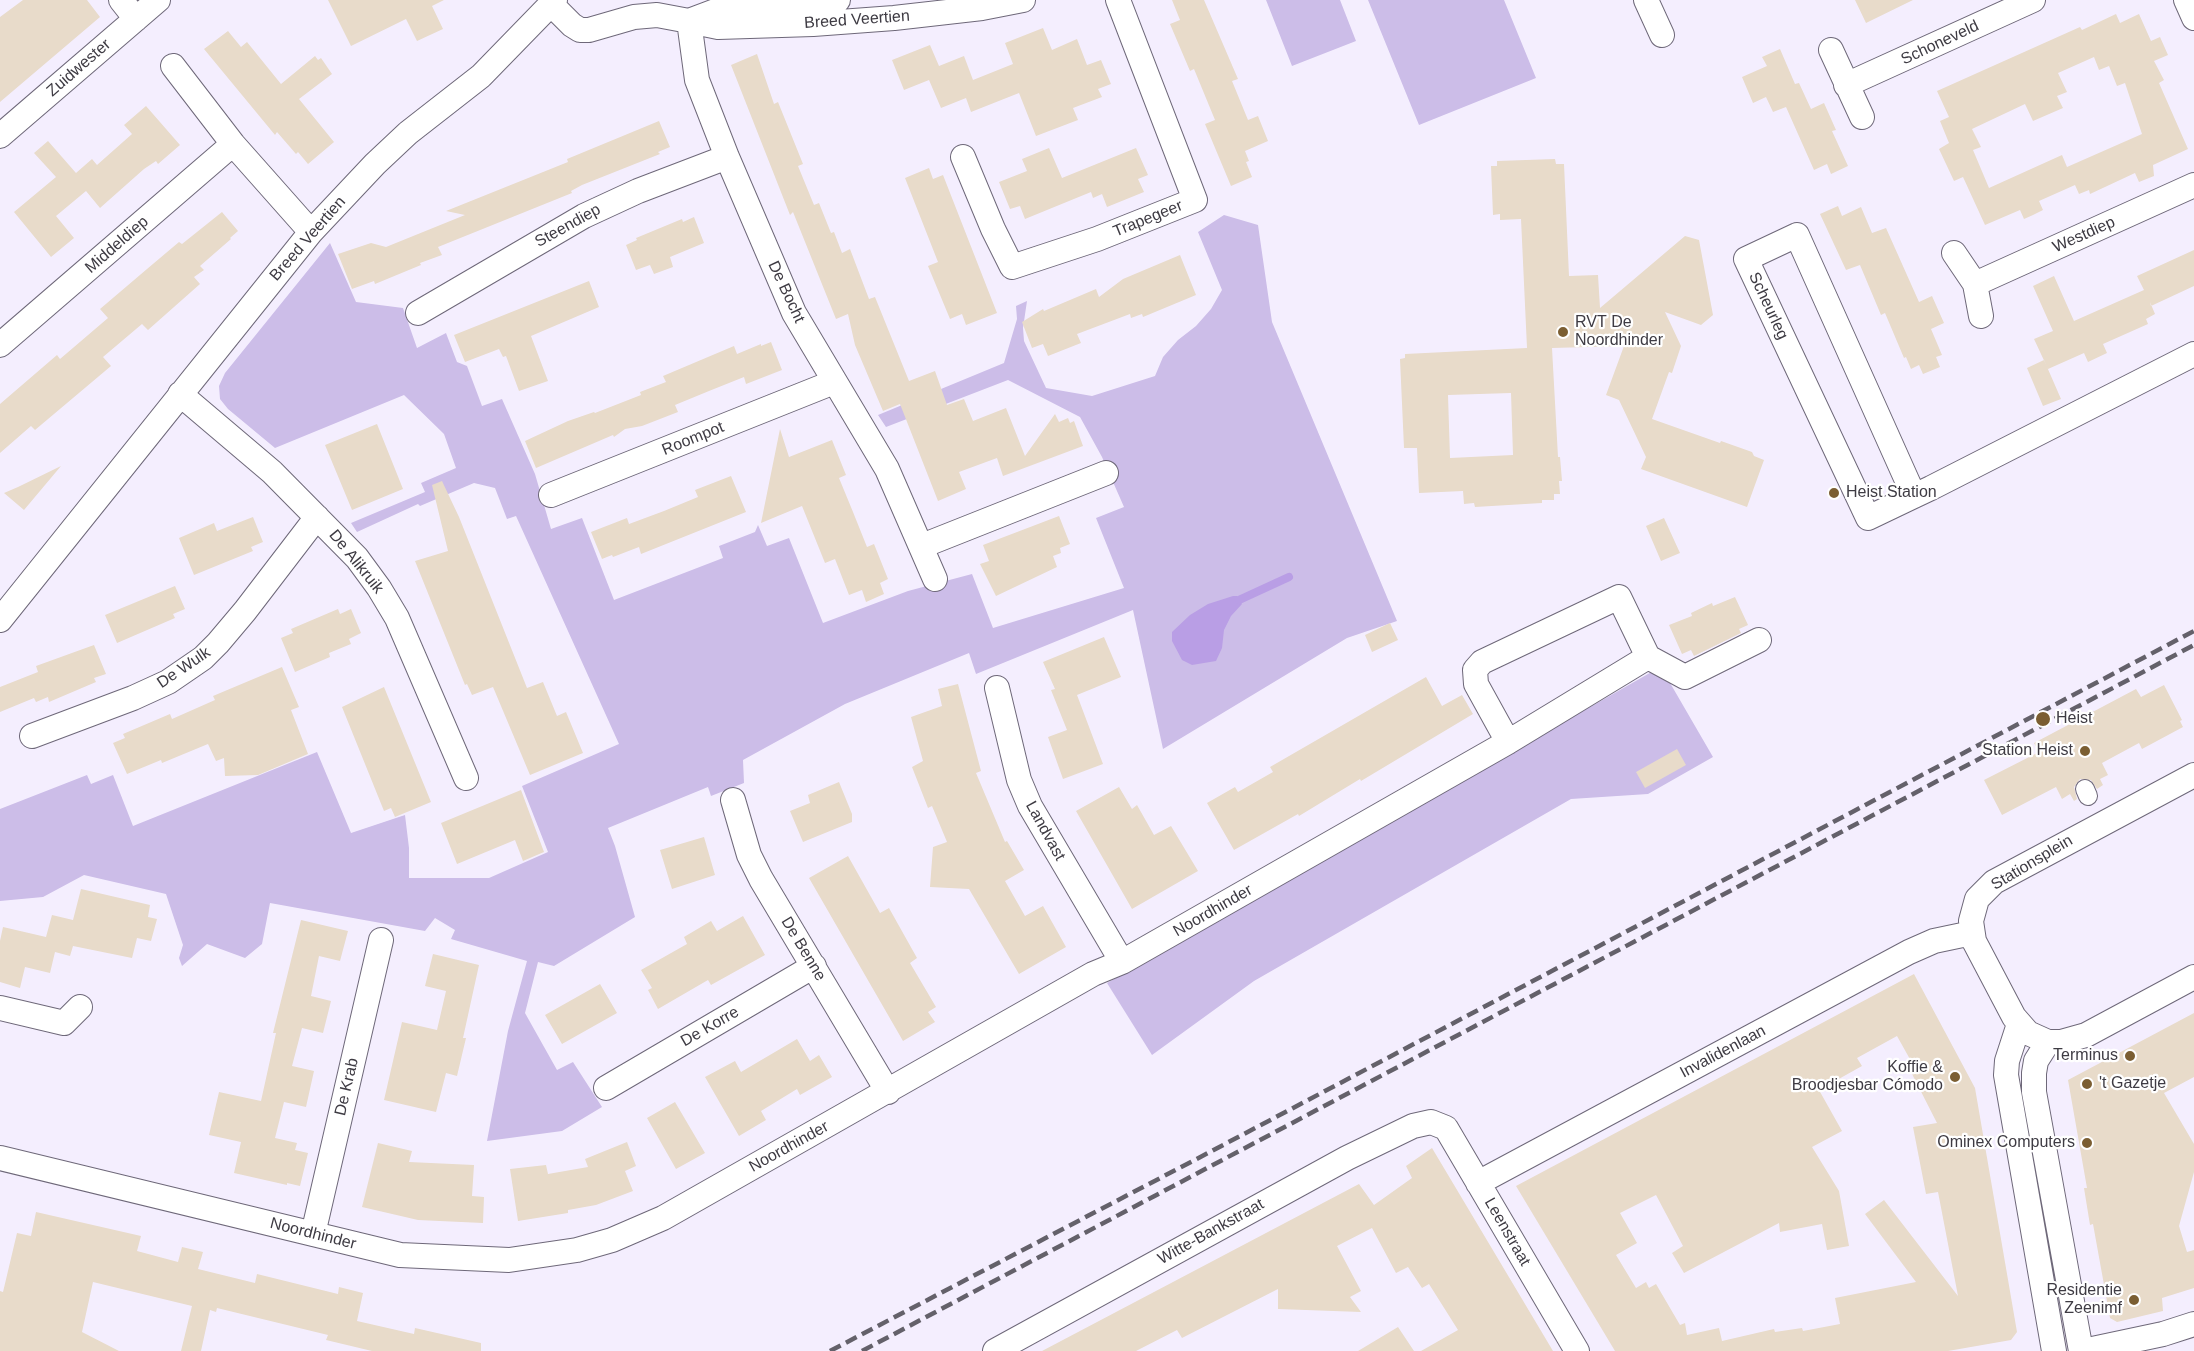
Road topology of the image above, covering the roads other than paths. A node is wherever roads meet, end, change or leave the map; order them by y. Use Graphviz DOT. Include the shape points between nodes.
graph roads {
  1 [pos="121,0"];
  2 [pos="159,0"];
  3 [pos="838,0"];
  4 [pos="1023,0"];
  5 [pos="1118,0"];
  6 [pos="1647,0"];
  7 [pos="2033,0"];
  8 [pos="2186,0"];
  9 [pos="554,2"];
  10 [pos="2194,18"];
  11 [pos="136,19"];
  12 [pos="690,21"];
  13 [pos="1662,35"];
  14 [pos="1831,50"];
  15 [pos="173,66"];
  16 [pos="1846,85"];
  17 [pos="1862,117"];
  18 [pos="0,136"];
  19 [pos="233,144"];
  20 [pos="727,157"];
  21 [pos="963,157"];
  22 [pos="2194,185"];
  23 [pos="311,232"];
  24 [pos="1954,253"];
  25 [pos="1974,284"];
  26 [pos="418,313"];
  27 [pos="1981,316"];
  28 [pos="0,345"];
  29 [pos="2194,354"];
  30 [pos="834,382"];
  31 [pos="180,394"];
  32 [pos="1107,473"];
  33 [pos="551,495"];
  34 [pos="1914,496"];
  35 [pos="317,517"];
  36 [pos="922,546"];
  37 [pos="935,579"];
  38 [pos="0,620"];
  39 [pos="1759,640"];
  40 [pos="1648,657"];
  41 [pos="997,688"];
  42 [pos="32,736"];
  43 [pos="1508,742"];
  44 [pos="2194,775"];
  45 [pos="466,778"];
  46 [pos="734,800"];
  47 [pos="1972,933"];
  48 [pos="381,940"];
  49 [pos="1122,962"];
  50 [pos="814,966"];
  51 [pos="2194,977"];
  52 [pos="80,1007"];
  53 [pos="0,1008"];
  54 [pos="2019,1024"];
  55 [pos="2048,1042"];
  56 [pos="606,1088"];
  57 [pos="888,1092"];
  58 [pos="1431,1122"];
  59 [pos="0,1158"];
  60 [pos="1478,1183"];
  61 [pos="313,1234"];
  62 [pos="2194,1324"];
  63 [pos="1000,1350"];
  64 [pos="1577,1351"];
  65 [pos="2054,1351"];
  66 [pos="2082,1351"];
  1 -- 11 [label="street"];
  2 -- 11 [label="street, Zuidwester"];
  3 -- 12 [label="street, Breed Veertien" via="717,10"];
  4 -- 12 [label="street, Breed Veertien" via="982,8 813,24 718,27"];
  5 -- 21 [label="street, Trapegeer" via="1195,200 1096,240 1012,267"];
  6 -- 13 [label="street"];
  7 -- 16 [label="street, Schoneveld"];
  8 -- 10 [label="street"];
  9 -- 12 [label="street, Breed Veertien" via="580,30 657,15"];
  9 -- 23 [label="street, Breed Veertien" via="481,75 375,164"];
  11 -- 18 [label="street, Zuidwester"];
  12 -- 20 [label="street, De Bocht" via="697,80"];
  14 -- 16 [label="street"];
  15 -- 19 [label="street"];
  16 -- 17 [label="street"];
  19 -- 23 [label="street"];
  19 -- 28 [label="street, Middeldiep"];
  20 -- 26 [label="street, Steendiep" via="584,216"];
  20 -- 30 [label="street, De Bocht" via="794,313"];
  22 -- 25 [label="street, Westdiep"];
  23 -- 31 [label="street, Breed Veertien"];
  24 -- 25 [label="street"];
  25 -- 27 [label="street"];
  29 -- 34 [label="street, Scheurleg"];
  30 -- 33 [label="street, Roompot"];
  30 -- 36 [label="street, De Bocht" via="887,470"];
  31 -- 35 [label="street, De Alikruik" via="272,472"];
  31 -- 38 [label="street, Breed Veertien"];
  32 -- 36 [label="street"];
  34 -- 34 [label="street, Scheurleg" via="1797,236 1746,259 1868,518"];
  35 -- 42 [label="street, De Wulk" via="245,611 203,658 168,682 133,698"];
  35 -- 45 [label="street, De Alikruik" via="357,558 397,618"];
  36 -- 37 [label="street, De Bocht"];
  39 -- 40 [label="street" via="1685,677"];
  40 -- 43 [label="street, Noordhinder"];
  40 -- 43 [label="street" via="1618,597 1482,662 1475,670 1476,684"];
  41 -- 49 [label="street, Landvast" via="1019,780 1030,806"];
  43 -- 49 [label="street, Noordhinder"];
  44 -- 47 [label="street, Stationsplein" via="1994,882 1977,899"];
  46 -- 50 [label="street, De Benne" via="749,855"];
  47 -- 54 [label="street"];
  47 -- 60 [label="street, Invalidenlaan" via="1934,941 1909,952"];
  48 -- 61 [label="street, De Krab"];
  49 -- 57 [label="street, Noordhinder" via="1093,974"];
  50 -- 56 [label="street, De Korre"];
  50 -- 57 [label="street, De Benne"];
  51 -- 55 [label="street" via="2086,1035"];
  52 -- 53 [label="street" via="64,1023"];
  54 -- 55 [label="street"];
  54 -- 65 [label="street" via="2006,1075"];
  55 -- 66 [label="street" via="2036,1061 2034,1092"];
  57 -- 61 [label="street, Noordhinder" via="663,1218 612,1240 576,1250 509,1260 447,1258 400,1255"];
  58 -- 60 [label="street, Leenstraat" via="1446,1128"];
  58 -- 63 [label="street, Witte-Bankstraat" via="1413,1126 1347,1158"];
  59 -- 61 [label="street, Noordhinder"];
  60 -- 64 [label="street, Leenstraat"];
  62 -- 66 [label="street"];
}
